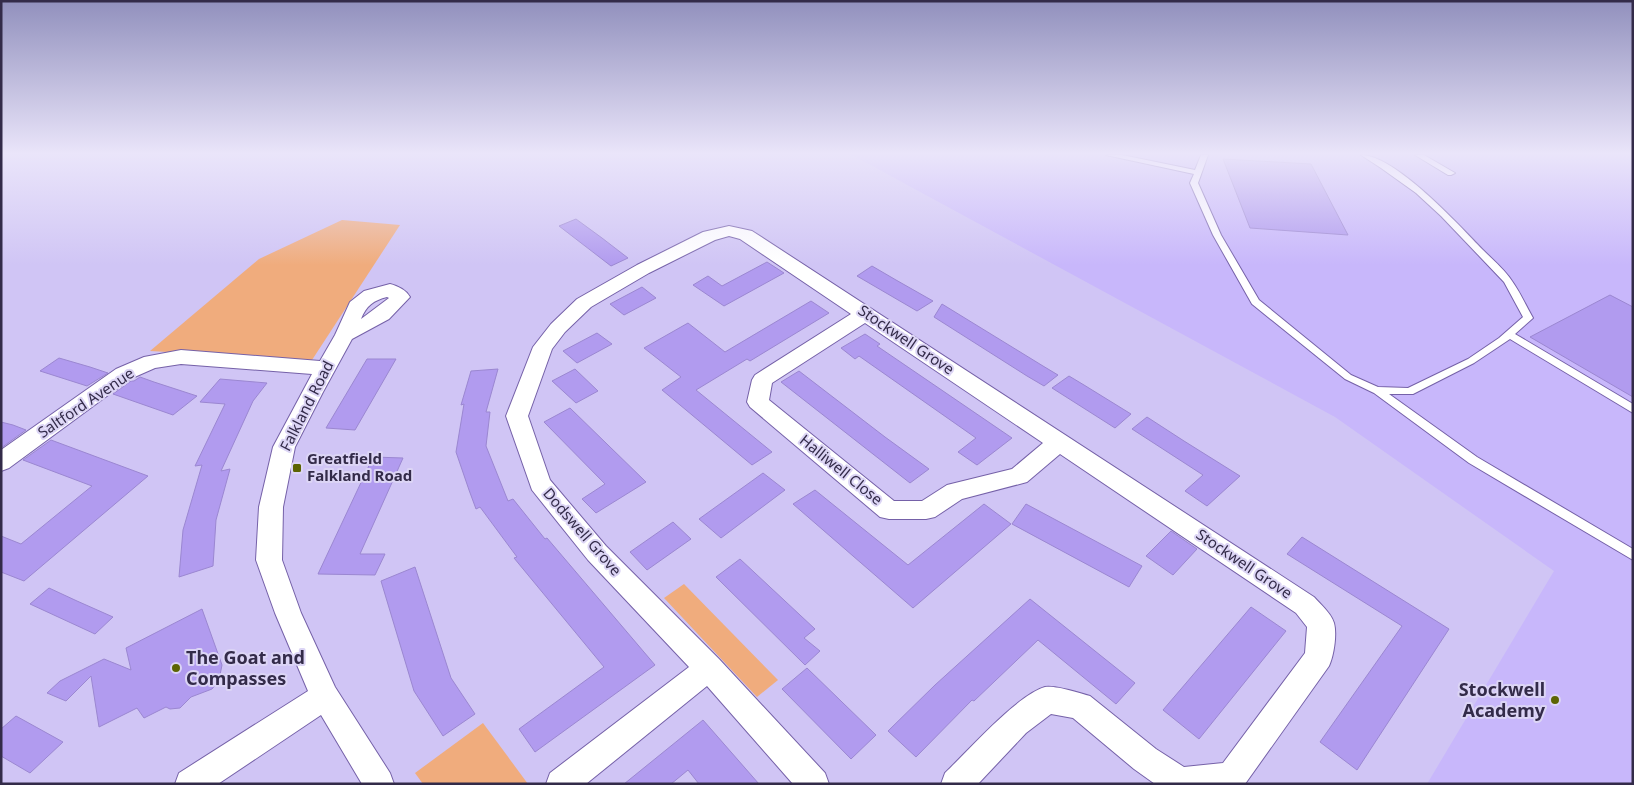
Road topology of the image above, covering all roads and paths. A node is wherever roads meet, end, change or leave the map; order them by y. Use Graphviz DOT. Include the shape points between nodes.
graph roads {
  1 [pos="1198,192"];
  2 [pos="1419,192"];
  3 [pos="729,232"];
  4 [pos="866,313"];
  5 [pos="345,334"];
  6 [pos="1509,334"];
  7 [pos="325,368"];
  8 [pos="1377,390"];
  9 [pos="1633,409"];
  10 [pos="1060,442"];
  11 [pos="1,462"];
  12 [pos="1633,555"];
  13 [pos="709,668"];
  14 [pos="325,696"];
  15 [pos="190,784"];
  16 [pos="379,784"];
  17 [pos="561,784"];
  18 [pos="814,784"];
  19 [pos="956,784"];
  1 -- 8 [label="lane" via="1217,234 1255,302 1348,377"];
  2 -- 6 [label="lane" via="1508,281 1528,318"];
  3 -- 4 [label="street, Stockwell Grove" via="746,235"];
  3 -- 13 [label="street, Dodswell Grove" via="709,236 584,303 543,347 517,416 540,484 598,553"];
  4 -- 10 [label="street, Stockwell Grove"];
  4 -- 10 [label="street, Halliwell Close" via="762,380 758,402 889,510 926,510 955,491 1018,476"];
  5 -- 7 [label="street, Falkland Road"];
  6 -- 8 [label="lane" via="1471,361 1408,392"];
  6 -- 9 [label="lane"];
  7 -- 11 [label="street, Saltford Avenue" via="181,357 152,362 123,374"];
  7 -- 14 [label="street, Falkland Road" via="284,447 272,507 269,560"];
  8 -- 12 [label="lane" via="1473,460"];
  10 -- 19 [label="street, Stockwell Grove" via="1305,605 1321,624 1318,657 1231,777 1181,783 1145,759 1080,706 1047,700 1016,723"];
  13 -- 17 [label="street"];
  13 -- 18 [label="street, Dodswell Grove"];
  14 -- 15 [label="street"];
  14 -- 16 [label="street, Falkland Road"];
}
